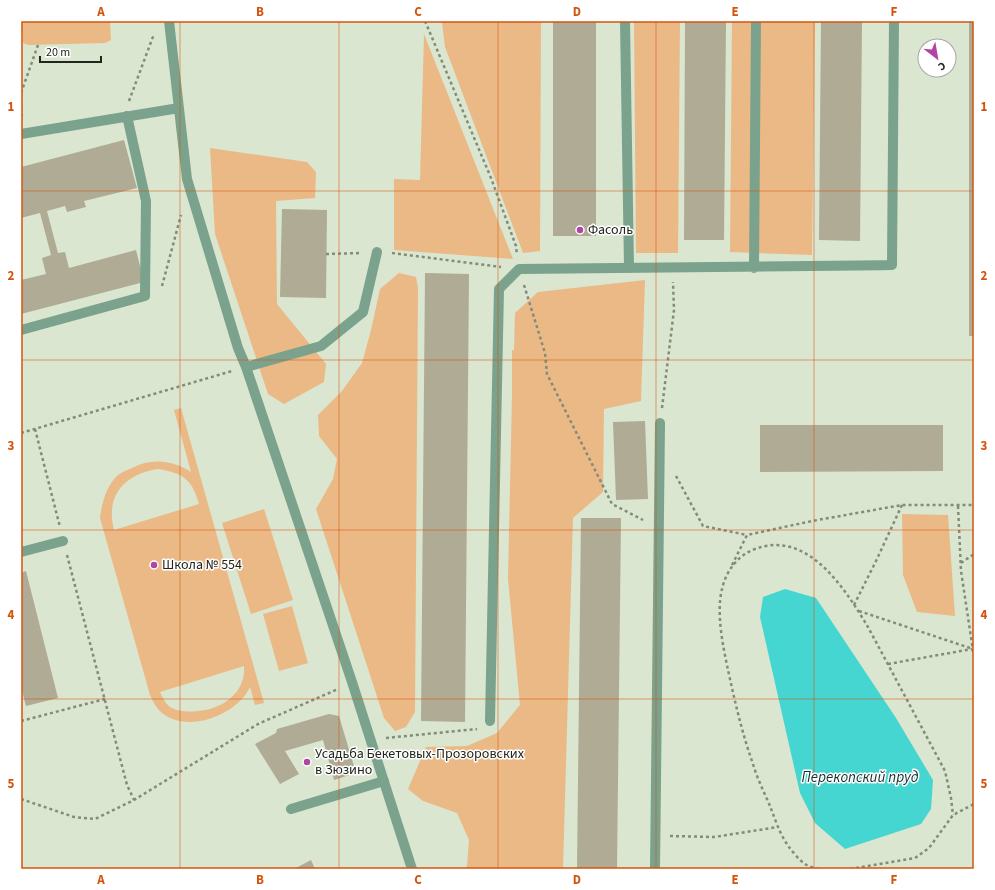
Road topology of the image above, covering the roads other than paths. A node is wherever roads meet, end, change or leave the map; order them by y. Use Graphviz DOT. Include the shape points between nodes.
graph roads {
  1 [pos="169,21"];
  2 [pos="625,21"];
  3 [pos="756,21"];
  4 [pos="894,21"];
  5 [pos="179,108"];
  6 [pos="127,116"];
  7 [pos="21,134"];
  8 [pos="377,252"];
  9 [pos="629,267"];
  10 [pos="754,268"];
  11 [pos="21,330"];
  12 [pos="246,367"];
  13 [pos="660,423"];
  14 [pos="63,541"];
  15 [pos="21,552"];
  16 [pos="490,721"];
  17 [pos="384,781"];
  18 [pos="291,810"];
  19 [pos="412,869"];
  20 [pos="655,869"];
  1 -- 5 [label="lane"];
  2 -- 9 [label="lane"];
  3 -- 10 [label="lane"];
  4 -- 10 [label="lane" via="892,265"];
  5 -- 6 [label="lane"];
  5 -- 12 [label="lane" via="187,179"];
  6 -- 7 [label="lane"];
  6 -- 11 [label="lane" via="146,201 145,296"];
  8 -- 12 [label="lane" via="363,312 321,346"];
  9 -- 10 [label="lane"];
  9 -- 16 [label="lane" via="519,269 500,289"];
  12 -- 17 [label="lane"];
  13 -- 20 [label="lane"];
  14 -- 15 [label="lane"];
  17 -- 18 [label="lane"];
  17 -- 19 [label="lane"];
}
